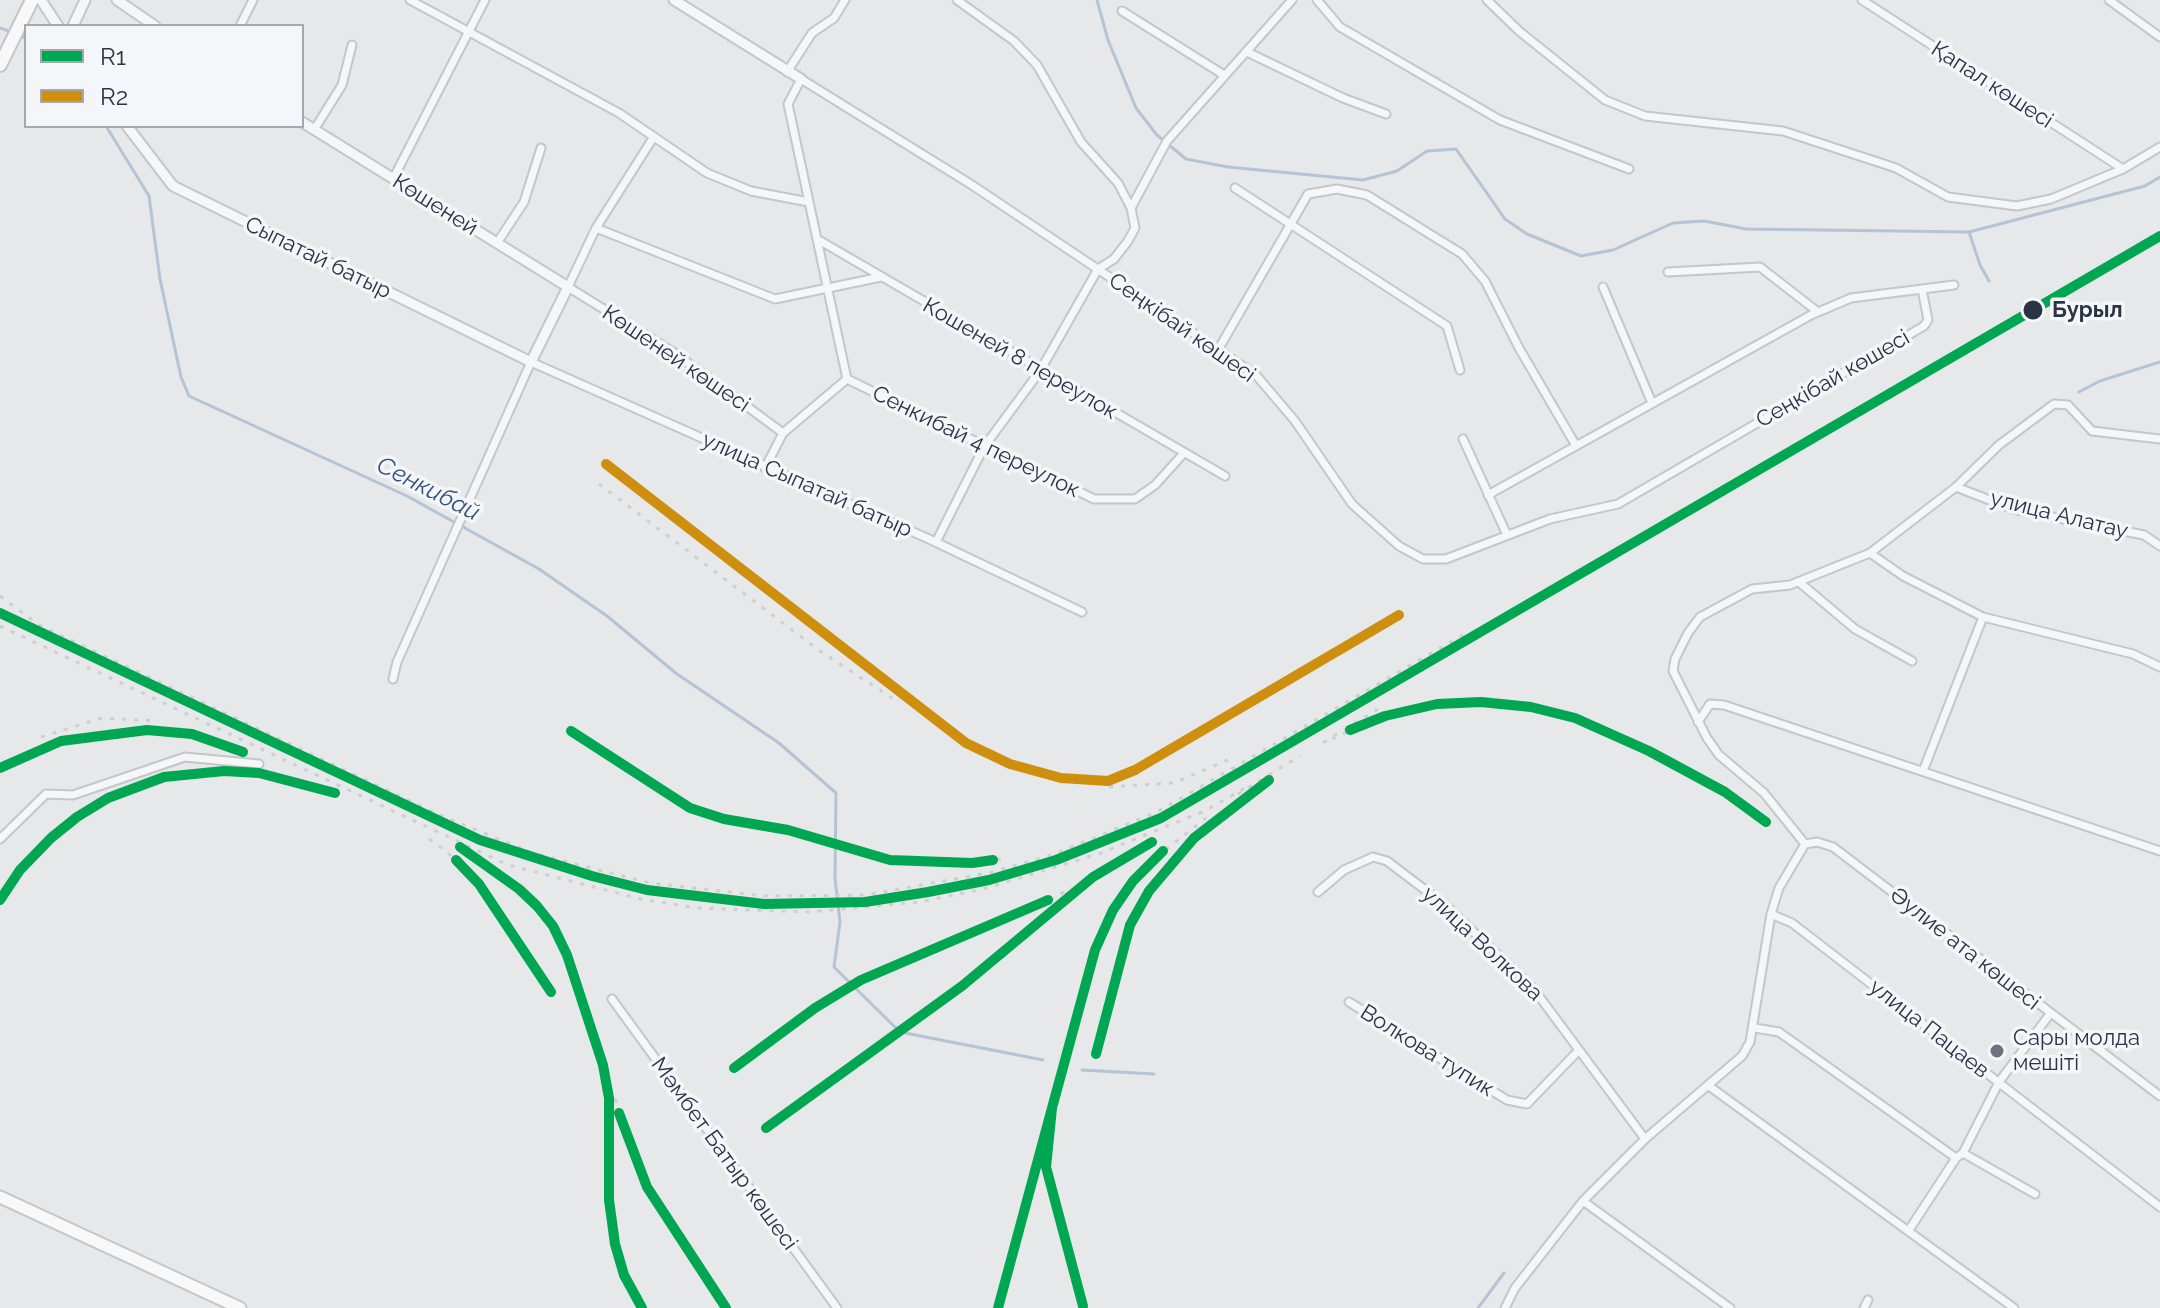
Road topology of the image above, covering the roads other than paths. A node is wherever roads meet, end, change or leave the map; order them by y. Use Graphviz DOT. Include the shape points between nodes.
graph roads {
  1 [pos="32,0"];
  2 [pos="41,0"];
  3 [pos="85,0"];
  4 [pos="117,0"];
  5 [pos="253,0"];
  6 [pos="410,0"];
  7 [pos="485,0"];
  8 [pos="674,0"];
  9 [pos="845,0"];
  10 [pos="957,0"];
  11 [pos="1292,0"];
  12 [pos="1317,0"];
  13 [pos="1487,0"];
  14 [pos="1862,0"];
  15 [pos="2109,0"];
  16 [pos="1122,11"];
  17 [pos="57,24"];
  18 [pos="74,24"];
  19 [pos="152,24"];
  20 [pos="241,24"];
  21 [pos="467,33"];
  22 [pos="2160,37"];
  23 [pos="352,45"];
  24 [pos="1247,52"];
  25 [pos="0,65"];
  26 [pos="787,72"];
  27 [pos="1224,75"];
  28 [pos="801,79"];
  29 [pos="1386,114"];
  30 [pos="304,123"];
  31 [pos="129,128"];
  32 [pos="314,130"];
  33 [pos="653,138"];
  34 [pos="2160,147"];
  35 [pos="541,148"];
  36 [pos="1629,169"];
  37 [pos="2123,169"];
  38 [pos="393,179"];
  39 [pos="1235,188"];
  40 [pos="809,202"];
  41 [pos="1131,208"];
  42 [pos="1293,223"];
  43 [pos="596,228"];
  44 [pos="817,239"];
  45 [pos="497,243"];
  46 [pos="1098,269"];
  47 [pos="1668,272"];
  48 [pos="881,277"];
  49 [pos="1954,285"];
  50 [pos="827,286"];
  51 [pos="568,287"];
  52 [pos="1603,287"];
  53 [pos="1922,289"];
  54 [pos="1818,312"];
  55 [pos="1218,350"];
  56 [pos="531,362"];
  57 [pos="1460,370"];
  58 [pos="1040,371"];
  59 [pos="847,379"];
  60 [pos="1652,403"];
  61 [pos="783,433"];
  62 [pos="1463,439"];
  63 [pos="2160,439"];
  64 [pos="1575,444"];
  65 [pos="984,447"];
  66 [pos="1184,453"];
  67 [pos="765,468"];
  68 [pos="1225,476"];
  69 [pos="1956,487"];
  70 [pos="1488,495"];
  71 [pos="1507,535"];
  72 [pos="936,542"];
  73 [pos="2160,546"];
  74 [pos="1870,553"];
  75 [pos="1799,582"];
  76 [pos="1082,612"];
  77 [pos="1983,617"];
  78 [pos="1912,661"];
  79 [pos="2160,667"];
  80 [pos="393,679"];
  81 [pos="1698,722"];
  82 [pos="259,764"];
  83 [pos="1923,771"];
  84 [pos="0,839"];
  85 [pos="1805,844"];
  86 [pos="2160,851"];
  87 [pos="1318,892"];
  88 [pos="1771,914"];
  89 [pos="612,999"];
  90 [pos="1349,1002"];
  91 [pos="2050,1014"];
  92 [pos="1755,1028"];
  93 [pos="1579,1050"];
  94 [pos="1999,1082"];
  95 [pos="1709,1086"];
  96 [pos="2160,1096"];
  97 [pos="1645,1139"];
  98 [pos="1960,1156"];
  99 [pos="2035,1194"];
  100 [pos="0,1197"];
  101 [pos="1583,1201"];
  102 [pos="2160,1207"];
  103 [pos="1909,1230"];
  104 [pos="240,1308"];
  105 [pos="837,1308"];
  106 [pos="1505,1308"];
  107 [pos="1730,1308"];
  108 [pos="2014,1308"];
  1 -- 25 [label="main road"];
  2 -- 17 [label="street"];
  3 -- 18 [label="street"];
  4 -- 19 [label="street"];
  5 -- 20 [label="street"];
  6 -- 21 [label="street"];
  7 -- 21 [label="street"];
  8 -- 26 [label="street"];
  9 -- 26 [label="street" via="834,18 812,33"];
  10 -- 41 [label="street" via="1014,41 1037,65 1081,142 1118,183"];
  11 -- 24 [label="street"];
  12 -- 36 [label="street" via="1340,27 1500,120"];
  13 -- 37 [label="street" via="1605,100 1645,116 1783,131 1896,168 1948,197 2017,206 2051,199"];
  14 -- 37 [label="street, Қапал көшесі"];
  15 -- 22 [label="street"];
  16 -- 27 [label="street"];
  21 -- 33 [label="street" via="619,113"];
  21 -- 38 [label="street"];
  23 -- 32 [label="street" via="342,85"];
  24 -- 27 [label="street"];
  24 -- 29 [label="street"];
  26 -- 28 [label="street"];
  27 -- 41 [label="street" via="1167,141"];
  28 -- 40 [label="street, Сенкибай 4 переулок" via="788,104"];
  28 -- 46 [label="street, Сеңкібай көшесі"];
  30 -- 32 [label="street, Көшеней"];
  31 -- 56 [label="street, Сыпатай батыр" via="173,186"];
  32 -- 38 [label="street, Көшеней"];
  33 -- 40 [label="street" via="707,173 751,191"];
  33 -- 43 [label="street"];
  34 -- 37 [label="street"];
  35 -- 45 [label="street" via="524,202"];
  38 -- 45 [label="street, Көшеней"];
  39 -- 42 [label="street"];
  40 -- 44 [label="street, Сенкибай 4 переулок"];
  41 -- 46 [label="street" via="1135,228 1128,241"];
  42 -- 55 [label="street"];
  42 -- 57 [label="street" via="1447,326"];
  42 -- 64 [label="street" via="1308,194 1337,189 1367,195 1462,254 1485,281"];
  43 -- 50 [label="street" via="759,296 775,299"];
  43 -- 51 [label="street"];
  44 -- 48 [label="street, Кошеней 8 переулок"];
  44 -- 50 [label="street, Сенкибай 4 переулок"];
  45 -- 51 [label="street, Көшеней"];
  46 -- 55 [label="street, Сеңкібай көшесі"];
  46 -- 58 [label="street"];
  47 -- 54 [label="street" via="1760,267"];
  48 -- 50 [label="street"];
  48 -- 58 [label="street, Кошеней 8 переулок"];
  49 -- 53 [label="street"];
  50 -- 59 [label="street, Сенкибай 4 переулок"];
  51 -- 56 [label="street"];
  51 -- 61 [label="street, Көшеней көшесі" via="673,352"];
  52 -- 60 [label="street"];
  53 -- 54 [label="street" via="1851,298"];
  53 -- 71 [label="street, Сеңкібай көшесі" via="1928,320 1924,326 1618,504"];
  54 -- 60 [label="street"];
  55 -- 71 [label="street, Сеңкібай көшесі" via="1256,375 1352,504 1399,546 1423,559 1446,559"];
  56 -- 67 [label="street, улица Сыпатай батыр"];
  56 -- 80 [label="street"];
  58 -- 65 [label="street"];
  58 -- 66 [label="street, Кошеней 8 переулок"];
  59 -- 61 [label="street, Сенкибай 4 переулок"];
  59 -- 65 [label="street, Сенкибай 4 переулок"];
  60 -- 64 [label="street"];
  61 -- 67 [label="street, Сенкибай 4 переулок"];
  62 -- 70 [label="street"];
  63 -- 69 [label="street, улица Алатау" via="2092,431 2068,405 2054,404 1999,445"];
  64 -- 70 [label="street"];
  65 -- 66 [label="street, Сенкибай 4 переулок" via="1094,499 1135,499"];
  65 -- 72 [label="street"];
  66 -- 68 [label="street, Кошеней 8 переулок"];
  67 -- 72 [label="street, улица Сыпатай батыр"];
  69 -- 73 [label="street, улица Алатау" via="2013,509 2144,535"];
  69 -- 74 [label="street, улица Алатау"];
  70 -- 71 [label="street"];
  72 -- 76 [label="street, улица Сыпатай батыр"];
  74 -- 75 [label="street, улица Алатау"];
  74 -- 77 [label="street"];
  75 -- 78 [label="street" via="1855,629"];
  75 -- 81 [label="street, улица Алатау" via="1752,589 1700,617 1688,633 1673,671"];
  77 -- 79 [label="street" via="2133,654"];
  77 -- 83 [label="street"];
  81 -- 83 [label="street" via="1710,704 1724,705"];
  81 -- 85 [label="street, улица Алатау" via="1719,755 1764,793"];
  82 -- 84 [label="street" via="185,757 73,795 46,794"];
  83 -- 86 [label="street"];
  85 -- 88 [label="street" via="1779,888"];
  85 -- 91 [label="street, Әулие ата көшесі" via="1833,847"];
  87 -- 93 [label="street, улица Волкова" via="1363,859 1387,861 1445,905 1533,988"];
  88 -- 92 [label="street"];
  88 -- 94 [label="street, улица Пацаев" via="1792,923"];
  89 -- 105 [label="street, Мәмбет Батыр көшесі"];
  90 -- 93 [label="street, Волкова тупик" via="1507,1100 1527,1104"];
  91 -- 94 [label="street"];
  91 -- 96 [label="street, Әулие ата көшесі"];
  92 -- 95 [label="street" via="1742,1056"];
  92 -- 98 [label="street" via="1779,1032"];
  93 -- 97 [label="street, улица Волкова"];
  94 -- 98 [label="street"];
  94 -- 102 [label="street, улица Пацаев"];
  95 -- 97 [label="street"];
  95 -- 103 [label="street"];
  97 -- 101 [label="street"];
  98 -- 99 [label="street"];
  98 -- 103 [label="street"];
  100 -- 104 [label="main road"];
  101 -- 106 [label="street"];
  101 -- 107 [label="street"];
  103 -- 108 [label="street"];
}
